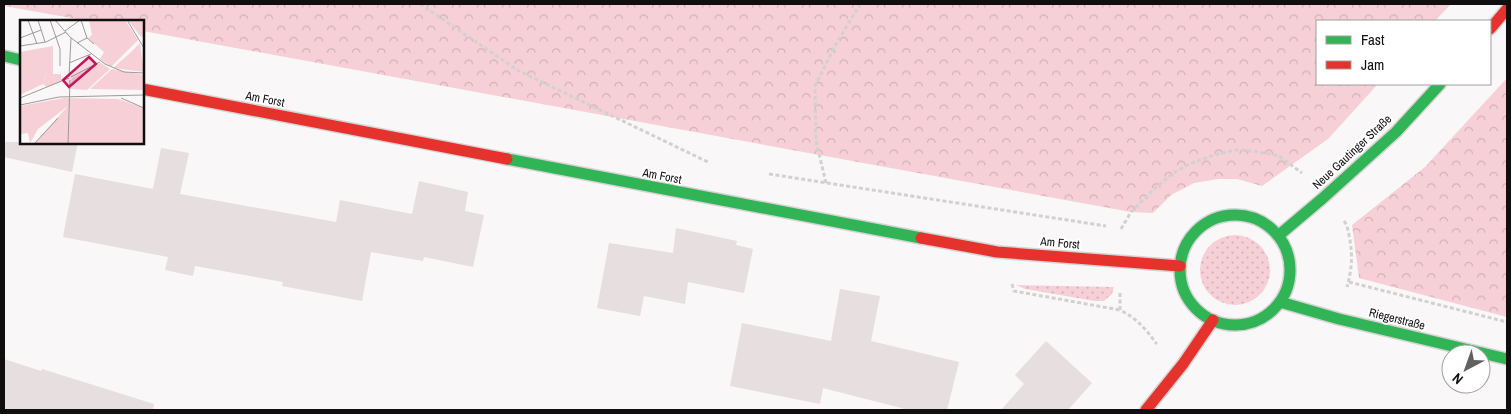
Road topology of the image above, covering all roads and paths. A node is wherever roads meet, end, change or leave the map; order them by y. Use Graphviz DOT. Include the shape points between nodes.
graph roads {
  1 [pos="420,4"];
  2 [pos="860,4"];
  3 [pos="1507,9"];
  4 [pos="1491,28"];
  5 [pos="4,56"];
  6 [pos="20,60"];
  7 [pos="1439,85"];
  8 [pos="144,90"];
  9 [pos="713,165"];
  10 [pos="760,172"];
  11 [pos="826,183"];
  12 [pos="1323,198"];
  13 [pos="1112,227"];
  14 [pos="1278,236"];
  15 [pos="1001,252"];
  16 [pos="1119,262"];
  17 [pos="1180,266"];
  18 [pos="1348,282"];
  19 [pos="1280,302"];
  20 [pos="1120,310"];
  21 [pos="1338,319"];
  22 [pos="1213,320"];
  23 [pos="1507,322"];
  24 [pos="1153,351"];
  25 [pos="1507,359"];
  26 [pos="1146,410"];
  1 -- 9 [label="path" via="519,71"];
  2 -- 11 [label="path" via="815,86 816,141"];
  3 -- 4 [label="street"];
  5 -- 6 [label="street"];
  7 -- 12 [label="street, Neue Gautinger Straße" via="1396,132"];
  8 -- 15 [label="street, Am Forst"];
  10 -- 11 [label="path"];
  11 -- 13 [label="path"];
  12 -- 14 [label="street, Neue Gautinger Straße"];
  12 -- 16 [label="path" via="1304,174 1279,156 1236,150 1214,155 1172,174 1131,212 1121,228"];
  12 -- 18 [label="path" via="1347,224 1352,247"];
  14 -- 17 [label="street" via="1264,223 1246,216 1210,221 1195,232 1184,248"];
  14 -- 19 [label="street" via="1287,250 1290,268 1288,286"];
  15 -- 16 [label="street, Am Forst"];
  15 -- 20 [label="path" via="1014,291"];
  16 -- 17 [label="street, Am Forst"];
  16 -- 20 [label="path"];
  17 -- 22 [label="street" via="1188,298 1199,312"];
  18 -- 21 [label="path"];
  18 -- 23 [label="path"];
  19 -- 21 [label="street, Riegerstraße"];
  19 -- 22 [label="street" via="1267,315 1250,323 1231,325"];
  20 -- 24 [label="path" via="1146,330 1156,343"];
  21 -- 25 [label="street, Riegerstraße"];
  22 -- 26 [label="street" via="1184,364"];
}
